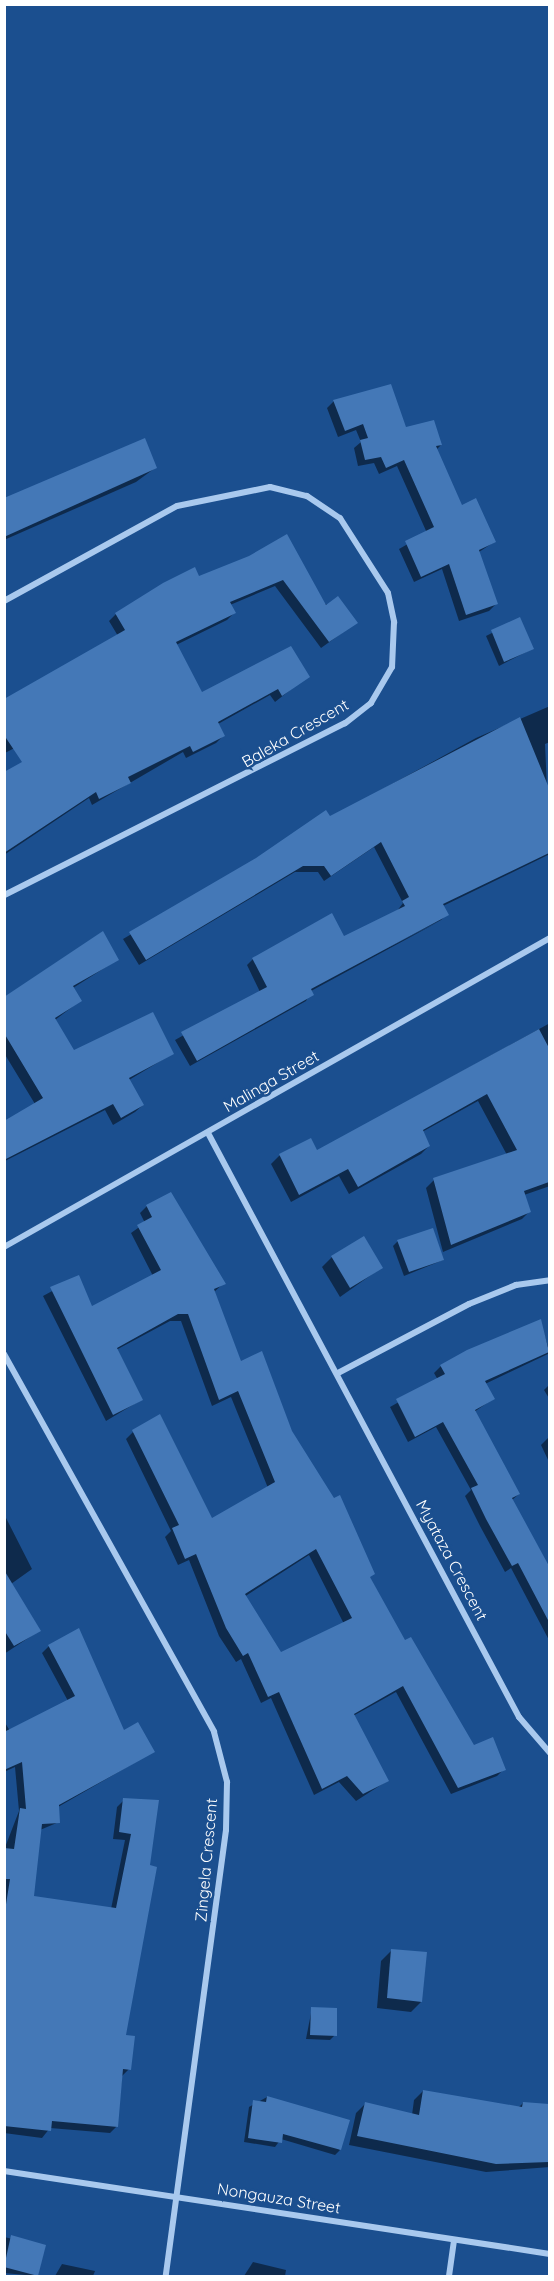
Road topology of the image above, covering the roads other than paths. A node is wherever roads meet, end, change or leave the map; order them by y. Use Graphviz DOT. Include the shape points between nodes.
graph roads {
  1 [pos="4,601"];
  2 [pos="4,895"];
  3 [pos="549,938"];
  4 [pos="208,1133"];
  5 [pos="4,1246"];
  6 [pos="549,1280"];
  7 [pos="4,1354"];
  8 [pos="338,1373"];
  9 [pos="549,1753"];
  10 [pos="4,2171"];
  11 [pos="180,2195"];
  12 [pos="454,2241"];
  13 [pos="549,2254"];
  14 [pos="166,2277"];
  15 [pos="449,2277"];
  1 -- 2 [label="street, Baleka Crescent" via="177,506 270,487 308,496 340,518 388,592 394,622 392,667 372,703 345,723"];
  3 -- 4 [label="street, Malinga Street"];
  4 -- 5 [label="street, Malinga Street"];
  4 -- 8 [label="street, Myataza Crescent"];
  6 -- 8 [label="street" via="516,1285 469,1304"];
  7 -- 11 [label="street, Zingela Crescent" via="214,1732 227,1782 226,1830"];
  8 -- 9 [label="street, Myataza Crescent" via="519,1717"];
  10 -- 11 [label="street, Nongauza Street"];
  11 -- 12 [label="street, Nongauza Street"];
  11 -- 14 [label="street, Zingela Crescent"];
  12 -- 13 [label="street, Nongauza Street"];
  12 -- 15 [label="street"];
}
